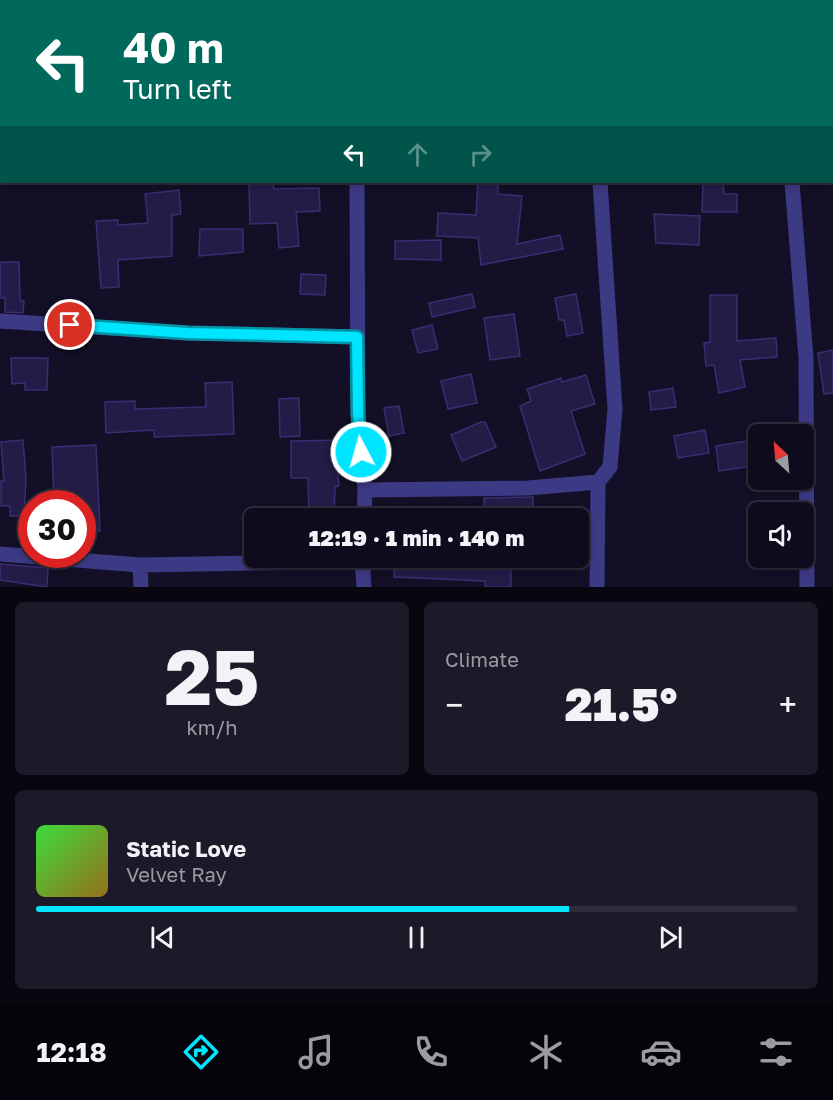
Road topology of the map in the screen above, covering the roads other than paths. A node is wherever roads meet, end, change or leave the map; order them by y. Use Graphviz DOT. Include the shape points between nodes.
graph roads {
  1 [pos="357,183"];
  2 [pos="600,183"];
  3 [pos="792,183"];
  4 [pos="0,321"];
  5 [pos="357,337"];
  6 [pos="598,482"];
  7 [pos="365,490"];
  8 [pos="364,508"];
  9 [pos="0,554"];
  10 [pos="244,563"];
  11 [pos="140,565"];
  12 [pos="363,568"];
  13 [pos="141,587"];
  14 [pos="364,587"];
  15 [pos="597,587"];
  16 [pos="807,587"];
  1 -- 5 [label="street"];
  2 -- 6 [label="street" via="615,408 610,467"];
  3 -- 16 [label="street" via="806,358"];
  4 -- 5 [label="street" via="188,333"];
  5 -- 7 [label="street" via="358,414"];
  6 -- 7 [label="street" via="528,489"];
  6 -- 15 [label="street"];
  7 -- 8 [label="street"];
  9 -- 11 [label="street"];
  10 -- 11 [label="street"];
  11 -- 13 [label="street"];
  12 -- 14 [label="street"];
}
